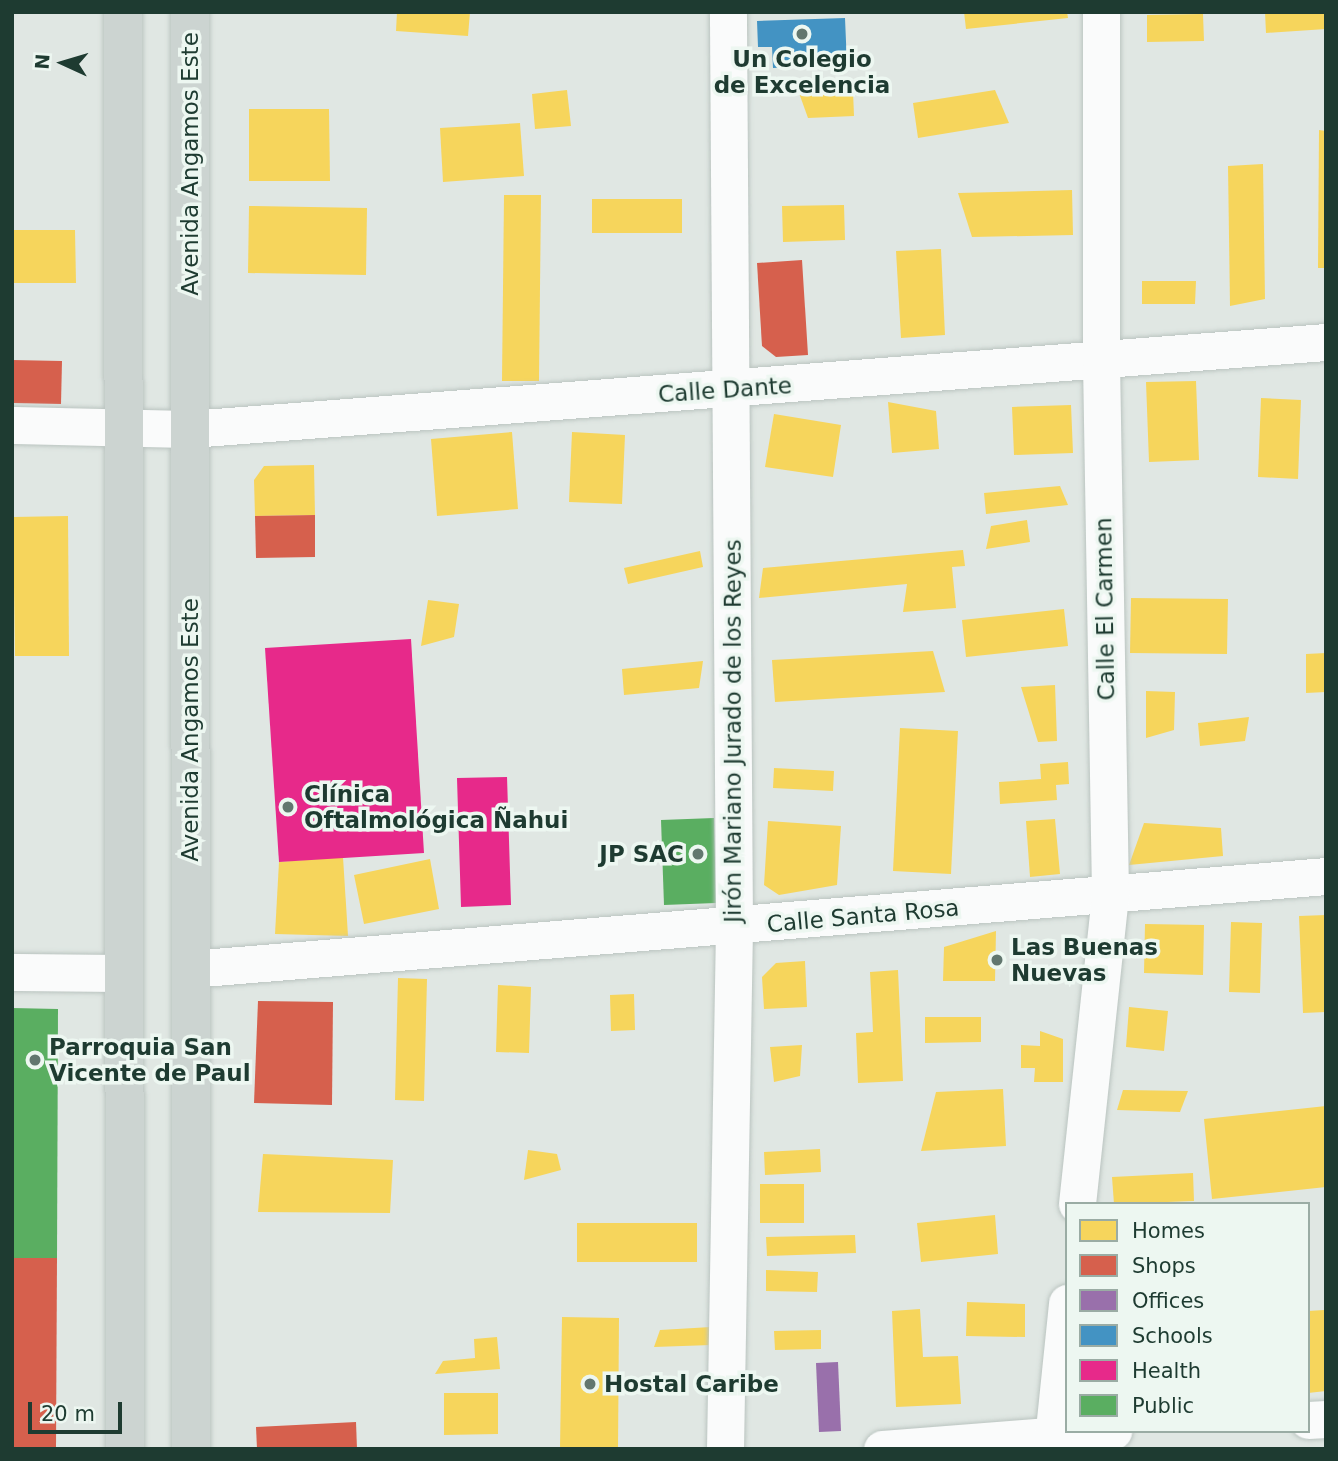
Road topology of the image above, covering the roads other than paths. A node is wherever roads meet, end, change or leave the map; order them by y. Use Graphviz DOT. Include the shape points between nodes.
graph roads {
  1 [pos="123,12"];
  2 [pos="190,12"];
  3 [pos="728,12"];
  4 [pos="1101,12"];
  5 [pos="1326,342"];
  6 [pos="1101,360"];
  7 [pos="733,390"];
  8 [pos="12,425"];
  9 [pos="124,428"];
  10 [pos="190,429"];
  11 [pos="1326,876"];
  12 [pos="1110,893"];
  13 [pos="734,926"];
  14 [pos="190,969"];
  15 [pos="12,972"];
  16 [pos="124,973"];
  17 [pos="1077,1202"];
  18 [pos="1065,1322"];
  19 [pos="1101,1433"];
  20 [pos="1052,1442"];
  21 [pos="125,1449"];
  22 [pos="191,1449"];
  23 [pos="725,1449"];
  24 [pos="882,1449"];
  1 -- 9 [label="main road"];
  2 -- 10 [label="main road, Avenida Angamos Este"];
  3 -- 7 [label="street, Jirón Mariano Jurado de los Reyes"];
  4 -- 6 [label="street, Calle El Carmen"];
  5 -- 6 [label="street, Calle Dante"];
  6 -- 7 [label="street, Calle Dante"];
  6 -- 12 [label="street, Calle El Carmen"];
  7 -- 10 [label="street, Calle Dante"];
  7 -- 13 [label="street, Jirón Mariano Jurado de los Reyes"];
  8 -- 9 [label="street, Calle Dante"];
  9 -- 10 [label="street, Calle Dante"];
  9 -- 16 [label="main road"];
  10 -- 14 [label="main road, Avenida Angamos Este"];
  11 -- 12 [label="street, Calle Santa Rosa"];
  12 -- 13 [label="street, Calle Santa Rosa"];
  12 -- 17 [label="street, Calle El Carmen"];
  13 -- 14 [label="street, Calle Santa Rosa"];
  13 -- 23 [label="street, Jirón Mariano Jurado de los Reyes"];
  14 -- 22 [label="main road, Avenida Angamos Este"];
  15 -- 16 [label="street"];
  16 -- 21 [label="main road"];
  18 -- 20 [label="street"];
  19 -- 20 [label="street"];
  20 -- 24 [label="street"];
}
